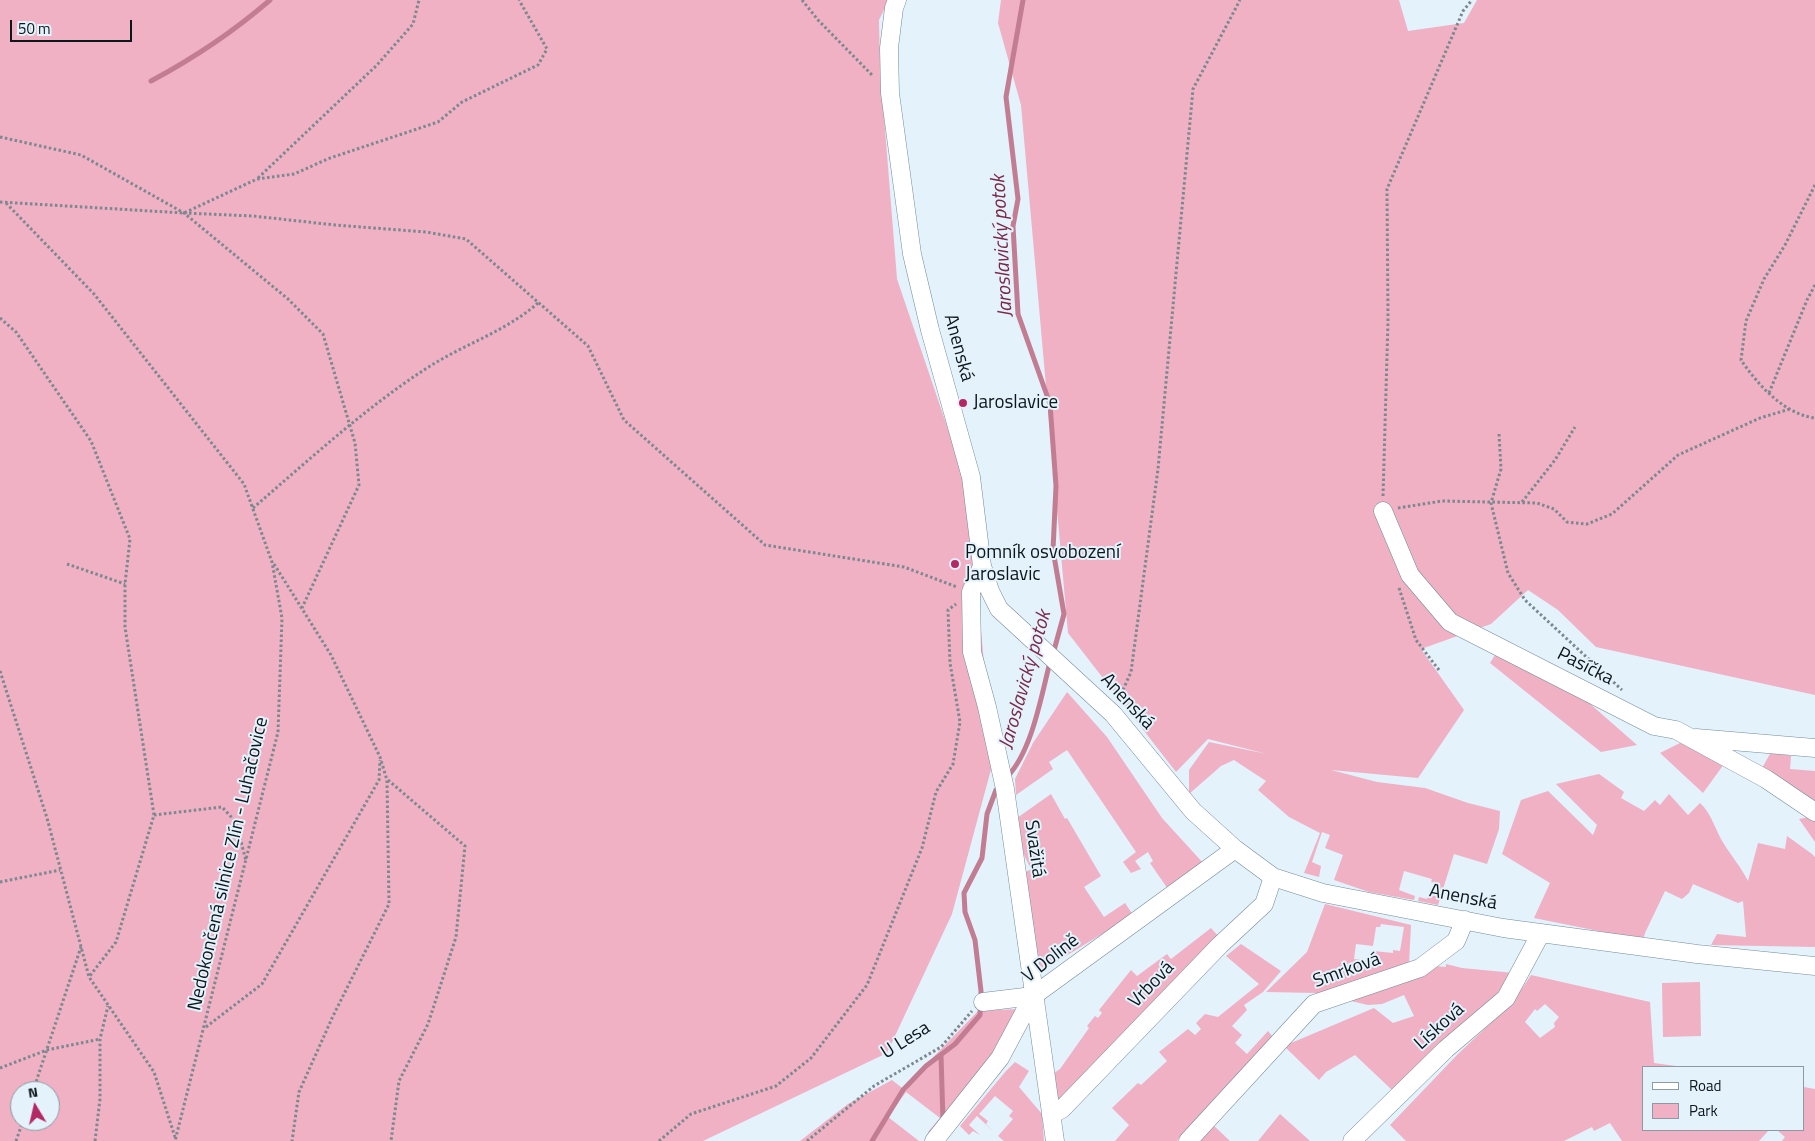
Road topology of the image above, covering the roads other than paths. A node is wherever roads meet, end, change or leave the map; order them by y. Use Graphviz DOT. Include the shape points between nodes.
graph roads {
  1 [pos="897,0"];
  2 [pos="1383,511"];
  3 [pos="982,566"];
  4 [pos="1690,738"];
  5 [pos="1815,748"];
  6 [pos="1815,812"];
  7 [pos="1235,849"];
  8 [pos="1273,877"];
  9 [pos="1466,920"];
  10 [pos="1541,933"];
  11 [pos="1815,966"];
  12 [pos="1033,996"];
  13 [pos="983,1002"];
  14 [pos="1051,1115"];
  15 [pos="934,1141"];
  16 [pos="1054,1141"];
  17 [pos="1188,1141"];
  18 [pos="1352,1141"];
  1 -- 3 [label="street, Anenská" via="889,48 890,93 912,254 971,477"];
  2 -- 4 [label="street, Pasíčka" via="1410,574 1450,622 1654,726 1676,730"];
  3 -- 7 [label="street, Anenská" via="999,609 1113,714 1193,812"];
  3 -- 12 [label="street, Svažitá" via="971,592 972,652 1004,781"];
  4 -- 5 [label="street"];
  4 -- 6 [label="street, Pasíčka" via="1766,779"];
  7 -- 8 [label="street, Anenská"];
  7 -- 12 [label="street, V Dolině"];
  8 -- 9 [label="street, Anenská" via="1323,893"];
  8 -- 14 [label="street, Vrbová" via="1264,904 1220,945 1062,1109"];
  9 -- 10 [label="street, Anenská"];
  9 -- 17 [label="street, Smrková" via="1456,941 1420,968 1314,1004"];
  10 -- 11 [label="street, Anenská"];
  10 -- 18 [label="street, Lísková" via="1506,998 1446,1049"];
  12 -- 13 [label="street"];
  12 -- 14 [label="street, Svažitá"];
  12 -- 15 [label="street, V Dolině" via="1000,1058"];
  14 -- 16 [label="street, Svažitá"];
}
